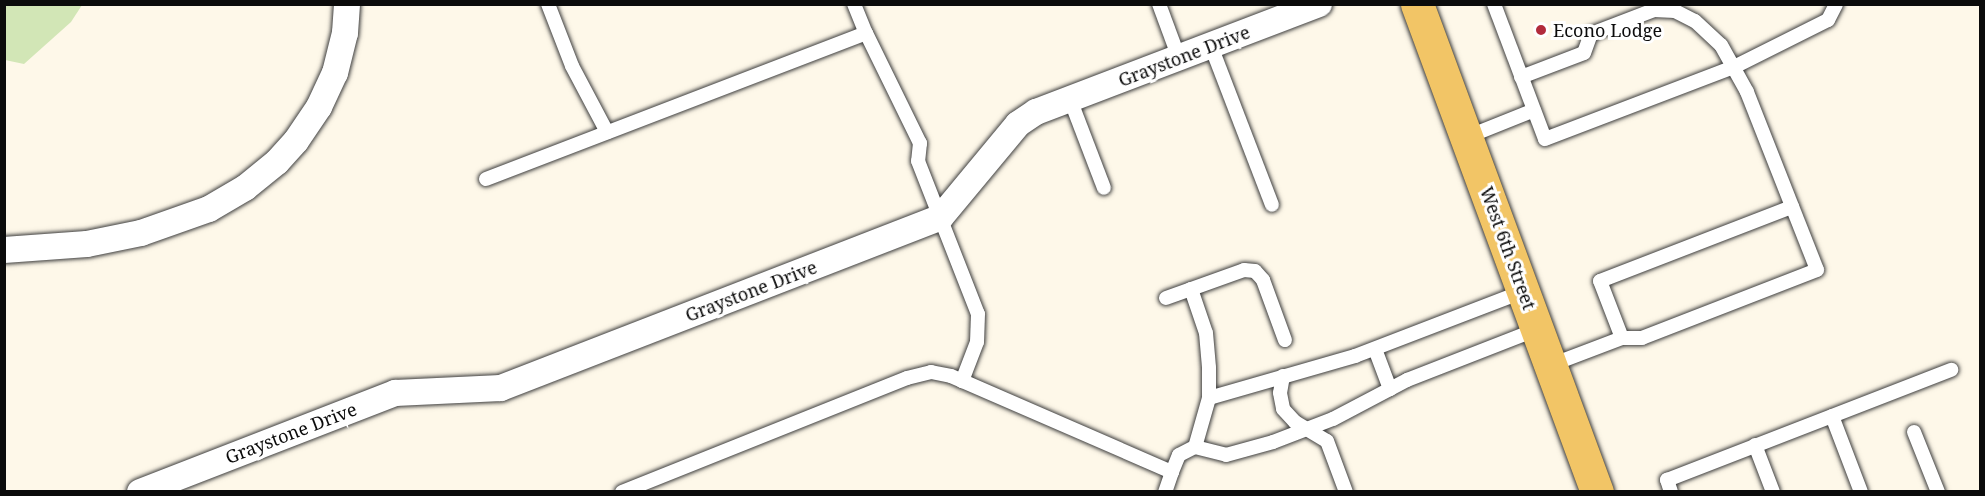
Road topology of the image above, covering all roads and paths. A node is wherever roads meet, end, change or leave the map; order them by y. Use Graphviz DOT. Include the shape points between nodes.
graph roads {
  1 [pos="347,4"];
  2 [pos="548,4"];
  3 [pos="855,4"];
  4 [pos="1159,4"];
  5 [pos="1319,4"];
  6 [pos="1417,4"];
  7 [pos="1494,4"];
  8 [pos="1836,4"];
  9 [pos="866,33"];
  10 [pos="1211,46"];
  11 [pos="1179,58"];
  12 [pos="1734,67"];
  13 [pos="1521,77"];
  14 [pos="1070,99"];
  15 [pos="1534,111"];
  16 [pos="606,132"];
  17 [pos="1467,137"];
  18 [pos="486,179"];
  19 [pos="1104,188"];
  20 [pos="1272,205"];
  21 [pos="1792,207"];
  22 [pos="940,218"];
  23 [pos="4,250"];
  24 [pos="1191,289"];
  25 [pos="1524,291"];
  26 [pos="1166,298"];
  27 [pos="1538,329"];
  28 [pos="1622,338"];
  29 [pos="1285,340"];
  30 [pos="1375,349"];
  31 [pos="1551,365"];
  32 [pos="1951,370"];
  33 [pos="1283,376"];
  34 [pos="962,381"];
  35 [pos="1390,389"];
  36 [pos="1209,398"];
  37 [pos="1832,416"];
  38 [pos="1306,429"];
  39 [pos="1914,432"];
  40 [pos="1755,446"];
  41 [pos="1195,447"];
  42 [pos="1172,472"];
  43 [pos="140,492"];
  44 [pos="622,492"];
  45 [pos="1165,492"];
  46 [pos="1346,492"];
  47 [pos="1597,492"];
  48 [pos="1671,492"];
  49 [pos="1773,492"];
  50 [pos="1861,492"];
  51 [pos="1938,492"];
  1 -- 23 [label="street" via="335,73 319,107 277,162 245,188 209,209 141,233 87,244"];
  2 -- 16 [label="lane" via="572,66"];
  3 -- 9 [label="lane"];
  4 -- 11 [label="lane"];
  5 -- 10 [label="street, Graystone Drive"];
  6 -- 17 [label="main road, West 6th Street"];
  7 -- 13 [label="lane"];
  8 -- 12 [label="lane" via="1828,20"];
  9 -- 16 [label="lane"];
  9 -- 22 [label="lane" via="920,143 918,160"];
  10 -- 11 [label="street, Graystone Drive"];
  10 -- 20 [label="lane"];
  11 -- 14 [label="street, Graystone Drive"];
  12 -- 13 [label="lane" via="1722,45 1695,21 1676,10 1654,10 1591,34 1584,53"];
  12 -- 15 [label="lane" via="1545,139"];
  12 -- 21 [label="lane"];
  13 -- 15 [label="lane"];
  14 -- 19 [label="lane"];
  14 -- 22 [label="street, Graystone Drive" via="1036,112 1018,124"];
  15 -- 17 [label="lane"];
  16 -- 18 [label="lane"];
  17 -- 25 [label="main road, West 6th Street"];
  21 -- 28 [label="lane" via="1600,281"];
  21 -- 28 [label="lane" via="1817,270 1642,338"];
  22 -- 34 [label="lane" via="978,314 977,342"];
  22 -- 43 [label="street, Graystone Drive" via="501,388 395,393"];
  24 -- 26 [label="lane"];
  24 -- 29 [label="lane" via="1244,270 1255,271 1263,280"];
  24 -- 36 [label="lane" via="1206,333"];
  25 -- 27 [label="main road, West 6th Street"];
  25 -- 30 [label="lane"];
  27 -- 31 [label="main road, West 6th Street"];
  27 -- 35 [label="lane"];
  28 -- 31 [label="lane"];
  30 -- 33 [label="lane"];
  30 -- 35 [label="lane"];
  31 -- 47 [label="main road, West 6th Street"];
  32 -- 37 [label="lane"];
  33 -- 36 [label="lane"];
  33 -- 38 [label="lane" via="1283,409"];
  34 -- 42 [label="lane"];
  34 -- 44 [label="lane" via="931,372 907,378"];
  35 -- 38 [label="lane"];
  36 -- 41 [label="lane"];
  37 -- 40 [label="lane"];
  37 -- 50 [label="lane"];
  38 -- 41 [label="lane" via="1226,455"];
  38 -- 46 [label="lane" via="1327,441"];
  39 -- 51 [label="lane"];
  40 -- 48 [label="lane" via="1667,480"];
  40 -- 49 [label="lane"];
  41 -- 42 [label="lane" via="1179,455"];
  42 -- 45 [label="lane"];
}
